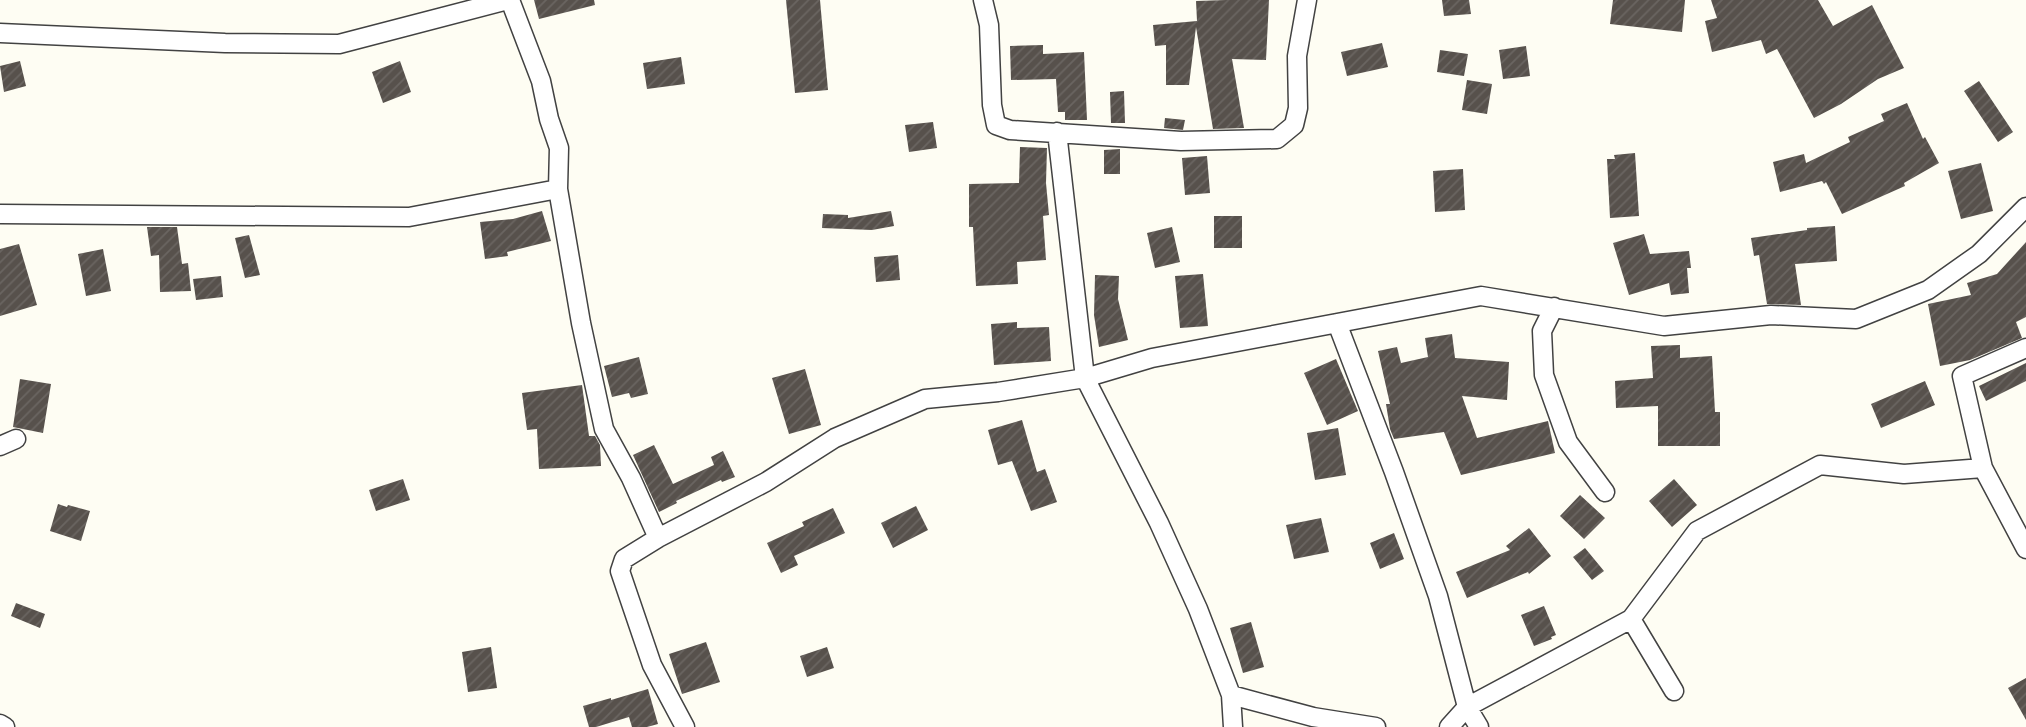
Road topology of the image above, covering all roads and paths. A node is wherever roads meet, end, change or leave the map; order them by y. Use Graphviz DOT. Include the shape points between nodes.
graph roads {
  1 [pos="509,0"];
  2 [pos="983,0"];
  3 [pos="1307,0"];
  4 [pos="0,33"];
  5 [pos="1057,132"];
  6 [pos="558,189"];
  7 [pos="2026,207"];
  8 [pos="0,214"];
  9 [pos="1554,307"];
  10 [pos="1337,323"];
  11 [pos="2026,348"];
  12 [pos="1084,378"];
  13 [pos="1983,468"];
  14 [pos="1605,492"];
  15 [pos="658,538"];
  16 [pos="2026,549"];
  17 [pos="1631,619"];
  18 [pos="1674,691"];
  19 [pos="1231,695"];
  20 [pos="1467,707"];
  21 [pos="685,727"];
  22 [pos="1233,727"];
  23 [pos="1376,727"];
  24 [pos="1448,727"];
  25 [pos="1479,727"];
  1 -- 4 [label="street" via="339,44"];
  1 -- 6 [label="street" via="541,80 559,148"];
  2 -- 5 [label="street" via="996,125"];
  3 -- 5 [label="street" via="1297,56 1298,108 1294,125 1278,139 1181,141"];
  5 -- 12 [label="street"];
  6 -- 8 [label="street" via="409,217"];
  6 -- 15 [label="street" via="604,429"];
  7 -- 9 [label="street" via="1979,254 1928,290 1856,319 1771,314 1664,326"];
  9 -- 10 [label="street" via="1481,296"];
  9 -- 14 [label="street" via="1542,331 1544,375 1568,442"];
  10 -- 12 [label="street" via="1152,358"];
  10 -- 20 [label="street" via="1438,596"];
  11 -- 13 [label="street" via="1962,376"];
  12 -- 15 [label="street" via="925,399 835,438 766,482"];
  12 -- 19 [label="street" via="1159,523"];
  13 -- 16 [label="street"];
  13 -- 17 [label="street" via="1904,474 1820,465 1697,531"];
  15 -- 21 [label="street" via="624,559 620,571 652,665"];
  17 -- 18 [label="street"];
  17 -- 20 [label="street"];
  19 -- 22 [label="street"];
  19 -- 23 [label="street" via="1313,717"];
  20 -- 24 [label="street"];
  20 -- 25 [label="street"];
}
